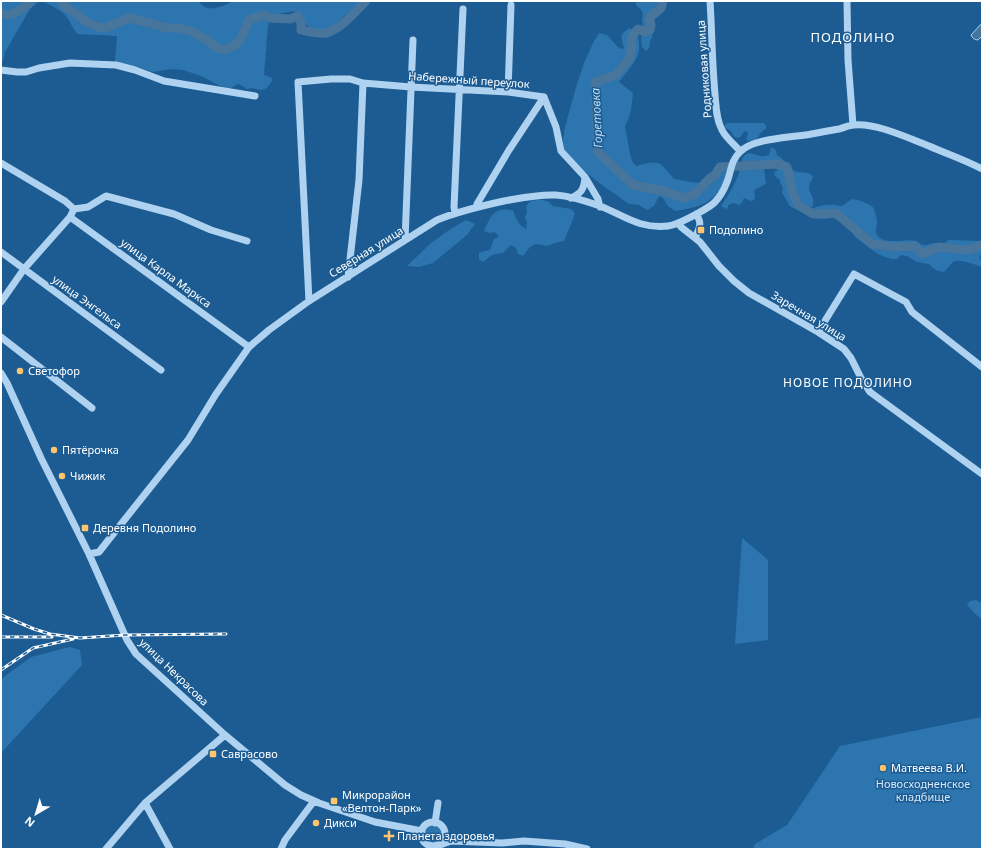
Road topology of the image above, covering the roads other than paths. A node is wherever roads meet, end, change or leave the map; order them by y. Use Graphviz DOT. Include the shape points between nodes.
graph roads {
  1 [pos="710,1"];
  2 [pos="847,1"];
  3 [pos="511,5"];
  4 [pos="463,9"];
  5 [pos="413,40"];
  6 [pos="1,70"];
  7 [pos="363,83"];
  8 [pos="411,87"];
  9 [pos="460,89"];
  10 [pos="508,92"];
  11 [pos="255,96"];
  12 [pos="544,97"];
  13 [pos="853,125"];
  14 [pos="740,151"];
  15 [pos="1,163"];
  16 [pos="982,170"];
  17 [pos="584,177"];
  18 [pos="571,198"];
  19 [pos="476,207"];
  20 [pos="600,207"];
  21 [pos="74,209"];
  22 [pos="455,213"];
  23 [pos="696,214"];
  24 [pos="70,217"];
  25 [pos="678,223"];
  26 [pos="695,238"];
  27 [pos="405,240"];
  28 [pos="247,241"];
  29 [pos="1,252"];
  30 [pos="24,269"];
  31 [pos="348,277"];
  32 [pos="309,301"];
  33 [pos="1,302"];
  34 [pos="818,332"];
  35 [pos="1,337"];
  36 [pos="249,347"];
  37 [pos="982,367"];
  38 [pos="160,370"];
  39 [pos="1,373"];
  40 [pos="92,408"];
  41 [pos="982,474"];
  42 [pos="89,554"];
  43 [pos="225,735"];
  44 [pos="314,802"];
  45 [pos="438,803"];
  46 [pos="145,804"];
  47 [pos="435,822"];
  48 [pos="422,831"];
  49 [pos="445,832"];
  50 [pos="462,841"];
  51 [pos="440,845"];
  52 [pos="428,848"];
  53 [pos="106,849"];
  54 [pos="170,849"];
  55 [pos="281,849"];
  56 [pos="586,849"];
  1 -- 14 [label="street, Родниковая улица" via="718,117 727,138"];
  2 -- 13 [label="street"];
  3 -- 10 [label="street"];
  4 -- 9 [label="street"];
  5 -- 8 [label="street"];
  6 -- 11 [label="street" via="26,72 70,63 116,65 164,81"];
  7 -- 8 [label="street, Набережный переулок"];
  7 -- 31 [label="street" via="359,180"];
  7 -- 32 [label="street, Набережный переулок" via="350,79 298,82"];
  8 -- 9 [label="street, Набережный переулок"];
  8 -- 27 [label="street"];
  9 -- 10 [label="street, Набережный переулок"];
  9 -- 22 [label="street"];
  10 -- 12 [label="street, Набережный переулок"];
  12 -- 17 [label="street, Набережный переулок" via="556,128 561,151"];
  12 -- 19 [label="street"];
  13 -- 14 [label="street" via="777,138"];
  13 -- 16 [label="street" via="865,125 893,132 971,163"];
  14 -- 23 [label="street, Северная улица" via="735,157 719,198"];
  15 -- 21 [label="street" via="66,201"];
  17 -- 18 [label="street" via="581,192"];
  17 -- 20 [label="street, Набережный переулок"];
  18 -- 19 [label="street, Северная улица" via="543,195"];
  18 -- 20 [label="street, Северная улица"];
  19 -- 22 [label="street, Северная улица"];
  20 -- 25 [label="street, Северная улица" via="639,224 671,226"];
  21 -- 24 [label="street"];
  21 -- 28 [label="street" via="88,207 106,196 174,214 211,230"];
  22 -- 27 [label="street, Северная улица" via="437,220"];
  23 -- 25 [label="street, Северная улица"];
  23 -- 26 [label="street" via="700,226"];
  24 -- 30 [label="street"];
  24 -- 36 [label="street, улица Карла Маркса"];
  25 -- 26 [label="street, Заречная улица"];
  26 -- 34 [label="street, Заречная улица" via="719,266 749,293"];
  27 -- 31 [label="street, Северная улица"];
  29 -- 30 [label="street, улица Энгельса"];
  30 -- 33 [label="street"];
  30 -- 38 [label="street, улица Энгельса"];
  31 -- 32 [label="street, Северная улица"];
  32 -- 36 [label="street, Северная улица"];
  34 -- 37 [label="street" via="854,274 906,302 912,312"];
  34 -- 41 [label="street, Заречная улица" via="844,349 870,392"];
  35 -- 40 [label="street"];
  36 -- 42 [label="street, Северная улица" via="188,440 106,544 99,552"];
  39 -- 42 [label="street, улица Некрасова"];
  42 -- 43 [label="street, улица Некрасова" via="136,654"];
  43 -- 44 [label="street, улица Некрасова" via="285,785"];
  43 -- 46 [label="street"];
  44 -- 48 [label="street, улица Некрасова" via="375,822"];
  44 -- 55 [label="street"];
  45 -- 47 [label="street"];
  46 -- 53 [label="street"];
  46 -- 54 [label="street"];
  47 -- 48 [label="street" via="427,824"];
  47 -- 49 [label="street" via="440,824"];
  48 -- 52 [label="street" via="421,837"];
  49 -- 50 [label="street"];
  49 -- 51 [label="street"];
  50 -- 51 [label="street"];
  50 -- 56 [label="street" via="524,841 565,844"];
  51 -- 52 [label="street"];
}
